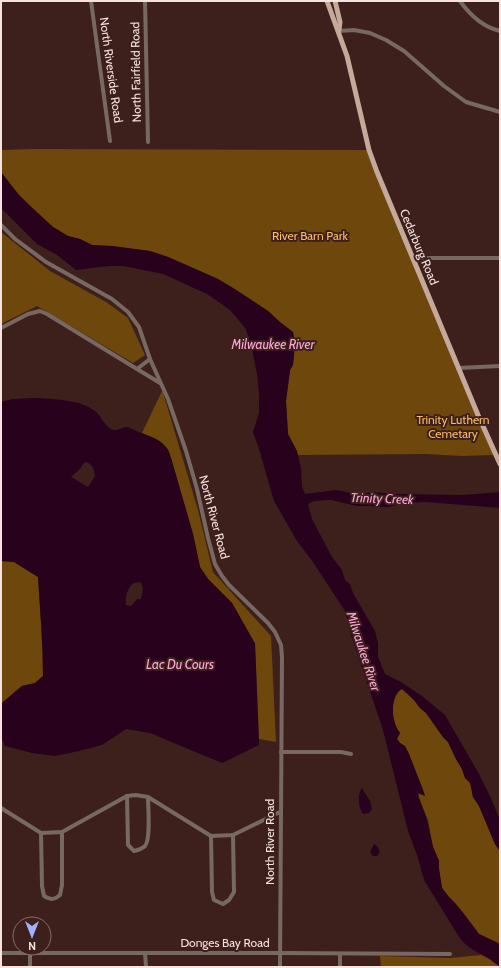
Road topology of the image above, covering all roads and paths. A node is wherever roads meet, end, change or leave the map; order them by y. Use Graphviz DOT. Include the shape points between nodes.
graph roads {
  1 [pos="92,1"];
  2 [pos="145,1"];
  3 [pos="327,1"];
  4 [pos="335,1"];
  5 [pos="460,1"];
  6 [pos="338,31"];
  7 [pos="500,31"];
  8 [pos="500,112"];
  9 [pos="110,141"];
  10 [pos="148,142"];
  11 [pos="1,225"];
  12 [pos="412,258"];
  13 [pos="500,258"];
  14 [pos="1,328"];
  15 [pos="150,359"];
  16 [pos="500,366"];
  17 [pos="458,368"];
  18 [pos="137,369"];
  19 [pos="160,383"];
  20 [pos="500,464"];
  21 [pos="281,752"];
  22 [pos="351,754"];
  23 [pos="127,796"];
  24 [pos="148,797"];
  25 [pos="1,808"];
  26 [pos="280,812"];
  27 [pos="62,832"];
  28 [pos="40,833"];
  29 [pos="233,835"];
  30 [pos="211,836"];
  31 [pos="1,953"];
  32 [pos="12,953"];
  33 [pos="52,953"];
  34 [pos="145,953"];
  35 [pos="280,953"];
  36 [pos="340,954"];
  37 [pos="450,954"];
  38 [pos="30,956"];
  39 [pos="30,967"];
  40 [pos="146,967"];
  41 [pos="280,967"];
  42 [pos="340,967"];
  1 -- 9 [label="street, North Riverside Road"];
  2 -- 10 [label="street, North Fairfield Road"];
  3 -- 6 [label="main road, Cedarburg Road"];
  4 -- 6 [label="main road, Cedarburg Road" via="340,22"];
  5 -- 7 [label="street" via="474,18"];
  6 -- 8 [label="street" via="354,30 386,40 404,51 466,102"];
  6 -- 12 [label="main road, Cedarburg Road" via="347,56 377,172"];
  11 -- 15 [label="street, North River Road" via="46,262 112,299 128,312 139,328"];
  12 -- 13 [label="street"];
  12 -- 17 [label="main road, Cedarburg Road"];
  14 -- 18 [label="street" via="28,314 40,311"];
  15 -- 18 [label="street"];
  15 -- 19 [label="street, North River Road"];
  16 -- 17 [label="street"];
  17 -- 20 [label="main road, Cedarburg Road"];
  18 -- 19 [label="street"];
  19 -- 21 [label="street, North River Road" via="192,470 218,570 229,585 268,623 281,645"];
  21 -- 22 [label="street"];
  21 -- 26 [label="street, North River Road"];
  23 -- 24 [label="street"];
  23 -- 24 [label="street" via="128,845 134,851 146,845"];
  23 -- 27 [label="street"];
  24 -- 30 [label="street"];
  25 -- 28 [label="street"];
  26 -- 29 [label="street"];
  26 -- 35 [label="street, North River Road"];
  27 -- 28 [label="street"];
  27 -- 28 [label="street" via="62,885 60,895 49,899 44,896 42,886"];
  29 -- 30 [label="street"];
  29 -- 30 [label="street" via="234,892 223,904 214,900 212,892"];
  31 -- 32 [label="street, Donges Bay Road"];
  33 -- 34 [label="street, Donges Bay Road"];
  34 -- 35 [label="street, Donges Bay Road"];
  34 -- 40 [label="street"];
  35 -- 36 [label="street, Donges Bay Road"];
  35 -- 41 [label="street, North River Road"];
  36 -- 37 [label="street, Donges Bay Road"];
  36 -- 42 [label="street"];
  38 -- 39 [label="street"];
}
